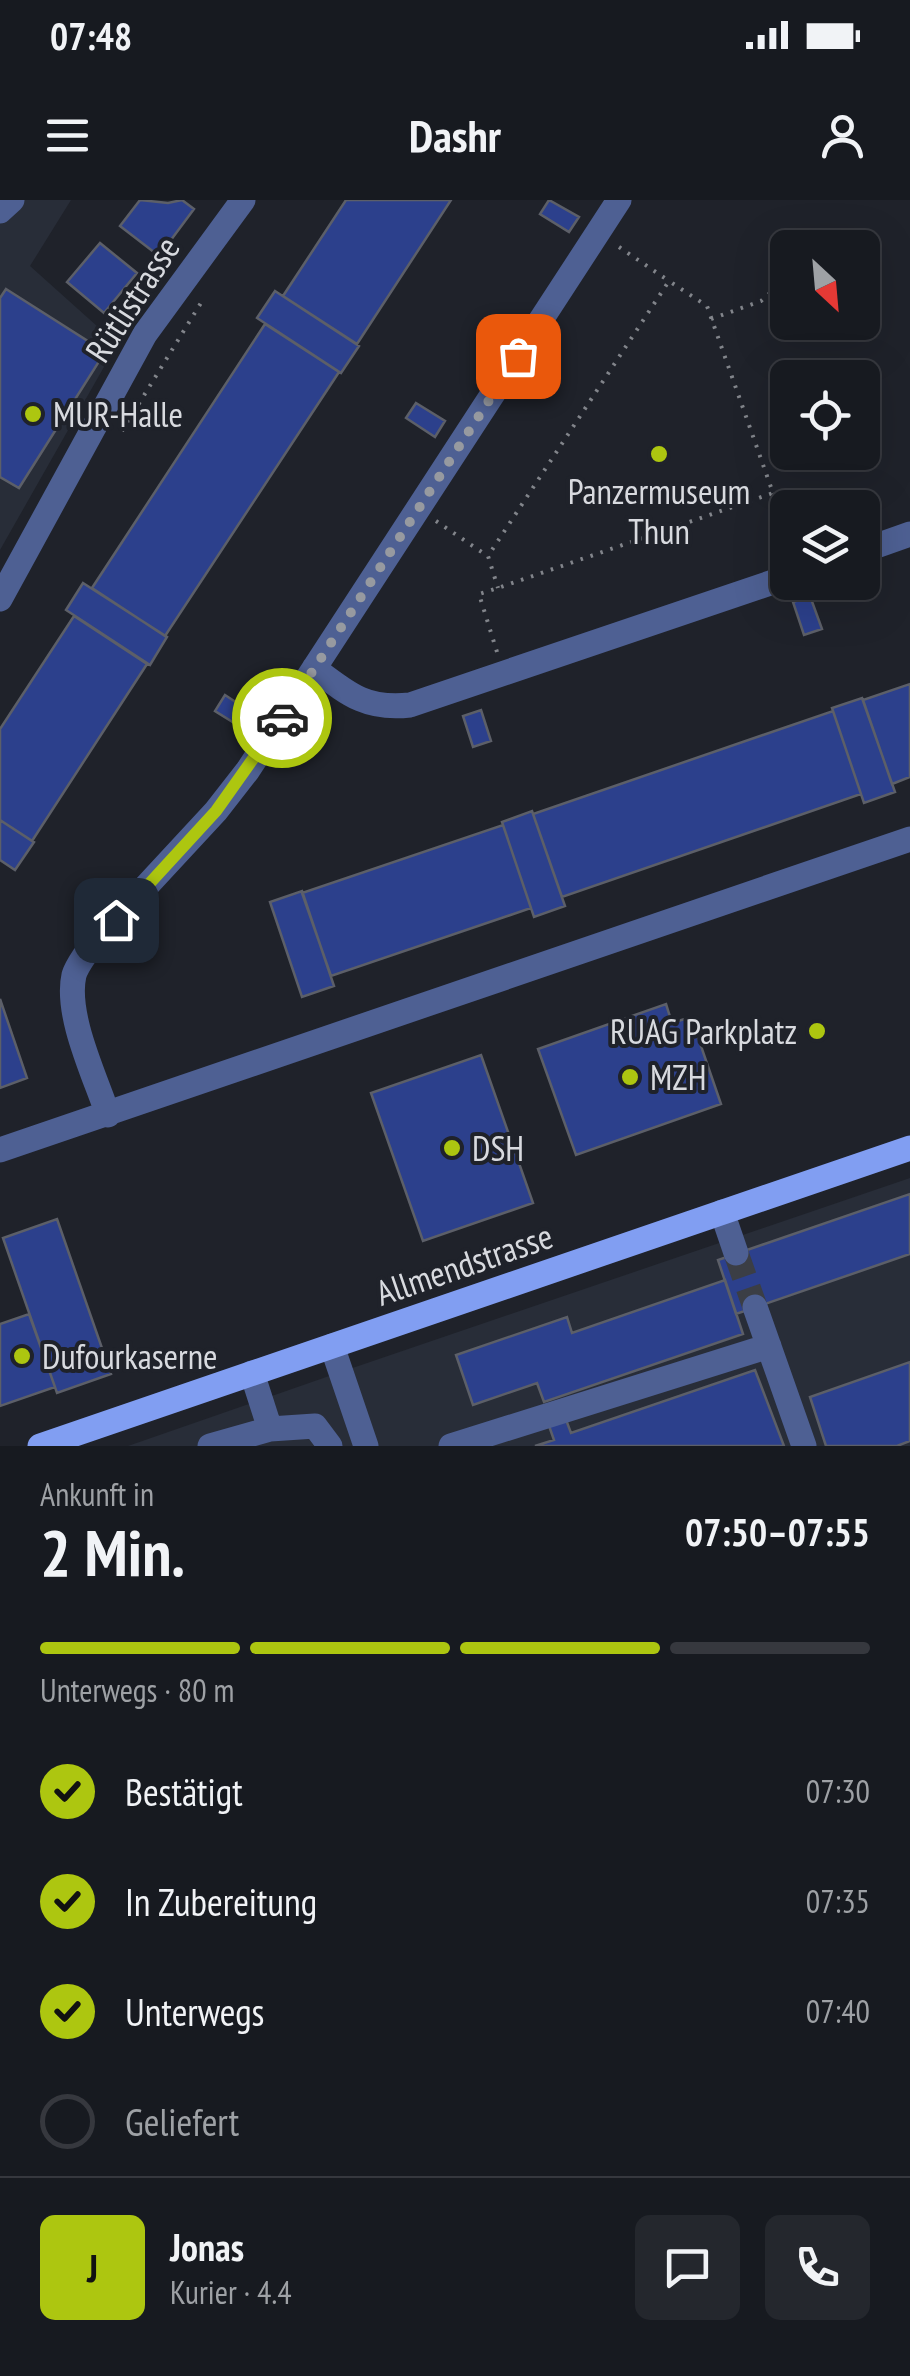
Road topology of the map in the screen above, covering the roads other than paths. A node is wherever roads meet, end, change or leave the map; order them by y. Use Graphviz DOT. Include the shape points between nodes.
graph roads {
  1 [pos="12,200"];
  2 [pos="243,200"];
  3 [pos="618,200"];
  4 [pos="0,211"];
  5 [pos="910,534"];
  6 [pos="880,545"];
  7 [pos="770,583"];
  8 [pos="0,599"];
  9 [pos="314,668"];
  10 [pos="910,839"];
  11 [pos="108,1115"];
  12 [pos="910,1148"];
  13 [pos="0,1150"];
  14 [pos="722,1212"];
  15 [pos="736,1254"];
  16 [pos="754,1307"];
  17 [pos="332,1346"];
  18 [pos="769,1346"];
  19 [pos="252,1373"];
  20 [pos="270,1429"];
  21 [pos="40,1446"];
  22 [pos="210,1446"];
  23 [pos="330,1446"];
  24 [pos="366,1446"];
  25 [pos="452,1446"];
  26 [pos="804,1446"];
  1 -- 4 [label="street"];
  2 -- 8 [label="street, Rütlistrasse" via="145,334"];
  3 -- 9 [label="street"];
  5 -- 6 [label="street"];
  7 -- 9 [label="street" via="410,706 373,706"];
  9 -- 11 [label="street" via="216,811 75,970 77,1022"];
  10 -- 11 [label="street"];
  11 -- 13 [label="street"];
  12 -- 14 [label="main road, Allmendstrasse"];
  14 -- 15 [label="street"];
  14 -- 17 [label="main road, Allmendstrasse"];
  16 -- 18 [label="street"];
  17 -- 19 [label="main road, Allmendstrasse"];
  17 -- 24 [label="street"];
  18 -- 25 [label="street"];
  18 -- 26 [label="street"];
  19 -- 20 [label="street"];
  19 -- 21 [label="main road, Allmendstrasse"];
  20 -- 22 [label="street"];
  20 -- 23 [label="street" via="315,1426"];
}
